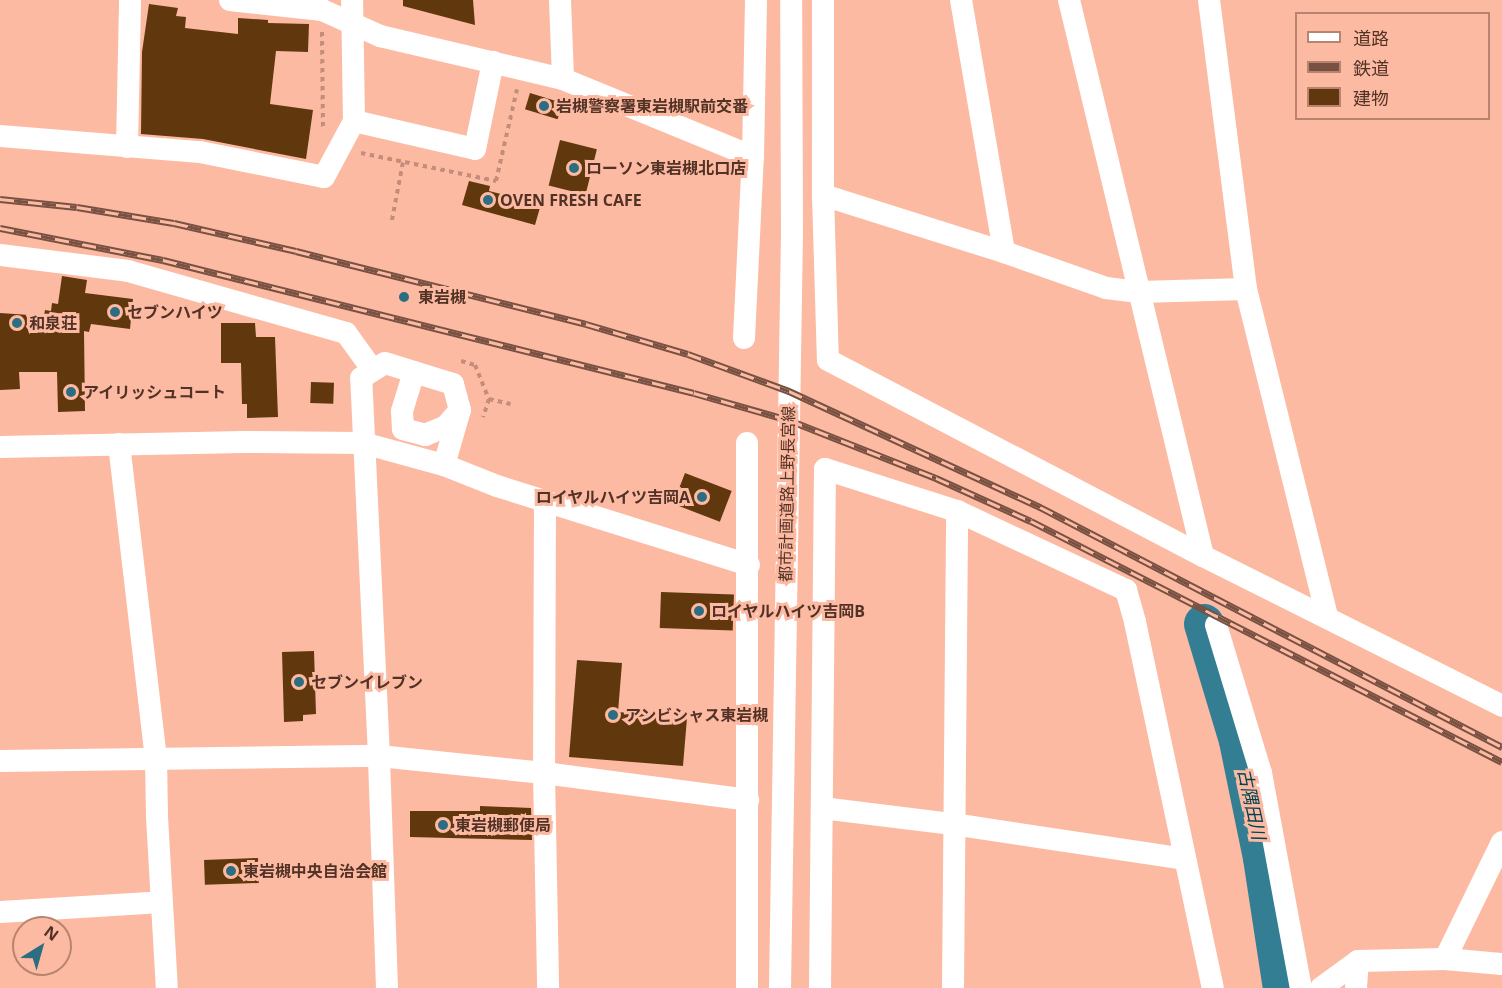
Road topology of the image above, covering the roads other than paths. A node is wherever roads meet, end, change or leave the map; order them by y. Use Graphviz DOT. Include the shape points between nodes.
graph roads {
  1 [pos="130,0"];
  2 [pos="230,0"];
  3 [pos="352,0"];
  4 [pos="560,0"];
  5 [pos="756,0"];
  6 [pos="791,0"];
  7 [pos="823,0"];
  8 [pos="961,0"];
  9 [pos="1069,0"];
  10 [pos="1209,0"];
  11 [pos="352,22"];
  12 [pos="493,62"];
  13 [pos="563,79"];
  14 [pos="354,121"];
  15 [pos="0,136"];
  16 [pos="127,147"];
  17 [pos="753,157"];
  18 [pos="823,195"];
  19 [pos="1004,252"];
  20 [pos="0,255"];
  21 [pos="1246,289"];
  22 [pos="1139,292"];
  23 [pos="744,338"];
  24 [pos="372,369"];
  25 [pos="414,372"];
  26 [pos="460,410"];
  27 [pos="747,443"];
  28 [pos="119,444"];
  29 [pos="363,444"];
  30 [pos="0,447"];
  31 [pos="444,465"];
  32 [pos="545,501"];
  33 [pos="957,511"];
  34 [pos="1203,556"];
  35 [pos="749,565"];
  36 [pos="1327,616"];
  37 [pos="1216,625"];
  38 [pos="1502,706"];
  39 [pos="379,756"];
  40 [pos="156,758"];
  41 [pos="0,762"];
  42 [pos="544,774"];
  43 [pos="748,800"];
  44 [pos="822,808"];
  45 [pos="953,824"];
  46 [pos="1502,842"];
  47 [pos="1184,859"];
  48 [pos="162,902"];
  49 [pos="0,912"];
  50 [pos="1445,959"];
  51 [pos="1358,961"];
  52 [pos="1502,964"];
  53 [pos="167,988"];
  54 [pos="387,988"];
  55 [pos="548,988"];
  56 [pos="747,988"];
  57 [pos="780,988"];
  58 [pos="820,988"];
  59 [pos="953,988"];
  60 [pos="1213,988"];
  61 [pos="1301,988"];
  62 [pos="1321,988"];
  63 [pos="1356,988"];
  1 -- 16 [label="street"];
  2 -- 11 [label="street" via="322,10"];
  3 -- 11 [label="street"];
  4 -- 13 [label="street"];
  5 -- 17 [label="street"];
  6 -- 57 [label="street, 都市計画道路上野長宮線" via="792,234"];
  7 -- 18 [label="street"];
  8 -- 19 [label="street"];
  9 -- 22 [label="street"];
  10 -- 21 [label="street"];
  11 -- 12 [label="street" via="380,36"];
  11 -- 14 [label="street"];
  12 -- 13 [label="street"];
  12 -- 14 [label="street" via="475,149"];
  13 -- 17 [label="street"];
  14 -- 16 [label="street" via="324,177 200,152"];
  15 -- 16 [label="street"];
  17 -- 23 [label="street"];
  18 -- 19 [label="street"];
  18 -- 34 [label="street" via="828,360"];
  19 -- 22 [label="street" via="1106,288"];
  20 -- 24 [label="street" via="128,271 346,333"];
  21 -- 22 [label="street"];
  21 -- 36 [label="street"];
  22 -- 34 [label="street"];
  24 -- 25 [label="street" via="385,363"];
  24 -- 29 [label="street" via="361,378"];
  25 -- 26 [label="street" via="453,384"];
  25 -- 26 [label="street" via="402,411 403,429 425,435 446,426"];
  26 -- 31 [label="street"];
  27 -- 35 [label="street"];
  28 -- 29 [label="street"];
  28 -- 30 [label="street"];
  28 -- 40 [label="street"];
  29 -- 31 [label="street"];
  29 -- 39 [label="street"];
  31 -- 32 [label="street"];
  32 -- 35 [label="street"];
  32 -- 42 [label="street"];
  33 -- 44 [label="street" via="825,469"];
  33 -- 45 [label="street"];
  33 -- 47 [label="street" via="1126,590"];
  34 -- 36 [label="street"];
  35 -- 43 [label="street"];
  36 -- 38 [label="street"];
  37 -- 61 [label="street" via="1261,773"];
  39 -- 40 [label="street"];
  39 -- 42 [label="street"];
  39 -- 54 [label="street"];
  40 -- 41 [label="street"];
  40 -- 48 [label="street"];
  42 -- 43 [label="street"];
  42 -- 55 [label="street"];
  43 -- 56 [label="street"];
  44 -- 45 [label="street"];
  44 -- 58 [label="street"];
  45 -- 47 [label="street"];
  45 -- 59 [label="street"];
  46 -- 50 [label="street"];
  47 -- 60 [label="street"];
  48 -- 49 [label="street"];
  48 -- 53 [label="street"];
  50 -- 51 [label="street"];
  50 -- 52 [label="street"];
  51 -- 62 [label="street"];
  51 -- 63 [label="street"];
}
